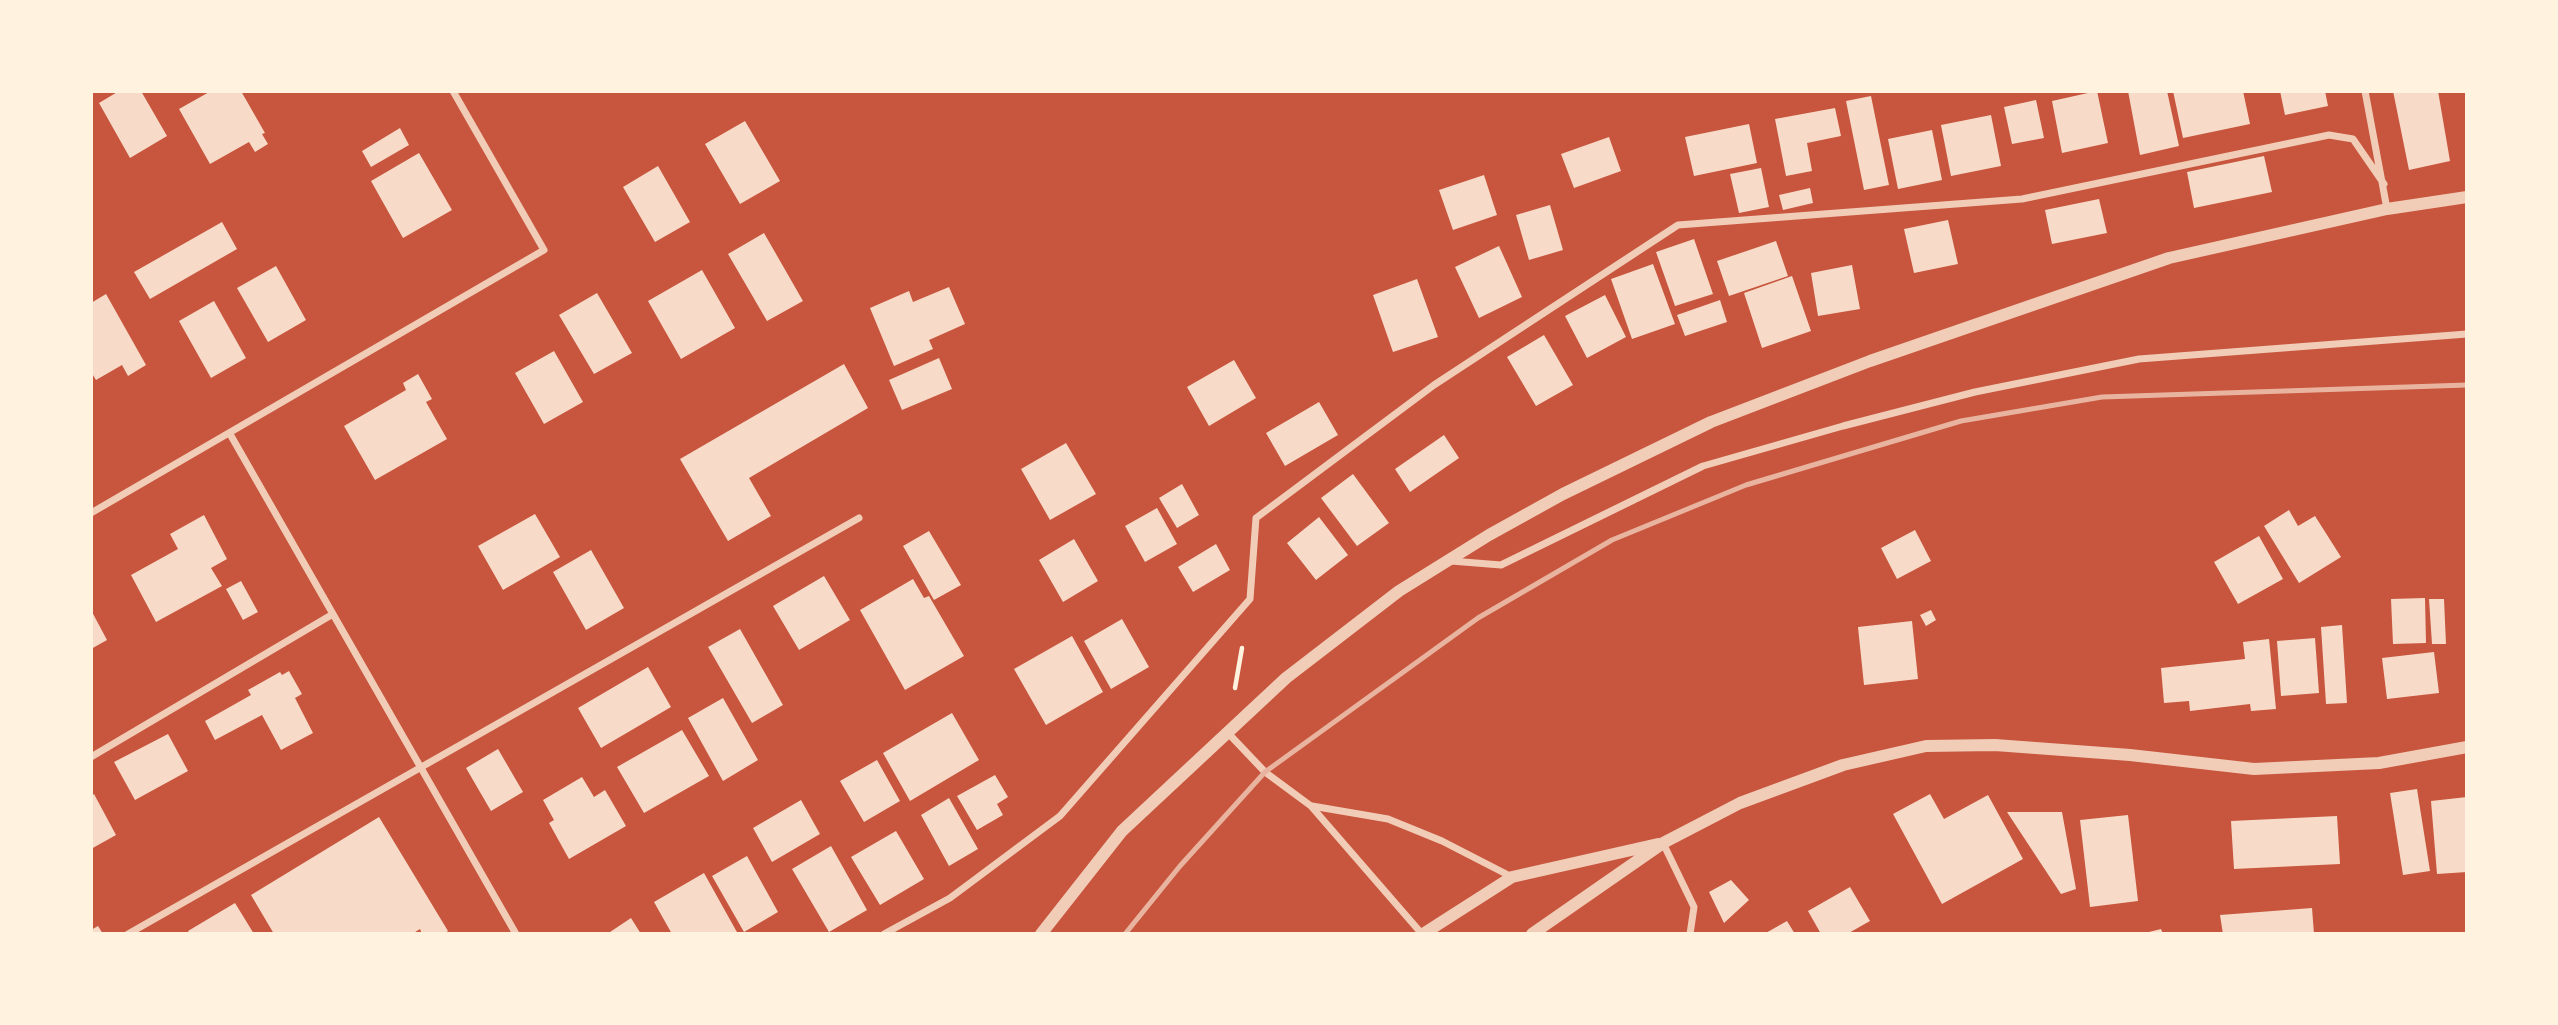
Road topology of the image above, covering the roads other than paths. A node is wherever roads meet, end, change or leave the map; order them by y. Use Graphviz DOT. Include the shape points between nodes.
graph roads {
  1 [pos="453,91"];
  2 [pos="2365,91"];
  3 [pos="2384,184"];
  4 [pos="2467,197"];
  5 [pos="2387,209"];
  6 [pos="2467,334"];
  7 [pos="230,434"];
  8 [pos="91,513"];
  9 [pos="859,519"];
  10 [pos="1448,561"];
  11 [pos="333,614"];
  12 [pos="1228,733"];
  13 [pos="2467,747"];
  14 [pos="91,757"];
  15 [pos="420,766"];
  16 [pos="1311,806"];
  17 [pos="1663,843"];
  18 [pos="1512,877"];
  19 [pos="128,934"];
  20 [pos="516,934"];
  21 [pos="884,934"];
  22 [pos="1041,934"];
  23 [pos="1423,934"];
  24 [pos="1531,934"];
  25 [pos="1690,934"];
  1 -- 7 [label="street" via="544,250"];
  2 -- 3 [label="street"];
  3 -- 5 [label="street"];
  3 -- 21 [label="street" via="2353,139 2329,135 2022,198 1678,225 1434,385 1256,518 1250,599 1060,816 950,898"];
  4 -- 5 [label="street"];
  5 -- 10 [label="street" via="2169,258 1870,361 1711,422 1563,494"];
  6 -- 10 [label="street" via="2139,359 1975,392 1703,466 1501,565"];
  7 -- 8 [label="street"];
  7 -- 11 [label="street"];
  9 -- 15 [label="street"];
  10 -- 12 [label="street" via="1399,591 1286,678"];
  11 -- 14 [label="street"];
  11 -- 15 [label="street"];
  12 -- 16 [label="street" via="1265,772"];
  12 -- 22 [label="street" via="1122,831"];
  13 -- 17 [label="street" via="2379,763 2254,769 1995,745 1926,746 1843,765 1740,803"];
  15 -- 19 [label="street"];
  15 -- 20 [label="street"];
  16 -- 18 [label="street" via="1388,819"];
  16 -- 23 [label="street"];
  17 -- 18 [label="street"];
  17 -- 24 [label="street"];
  17 -- 25 [label="street" via="1694,907"];
  18 -- 23 [label="street"];
}
